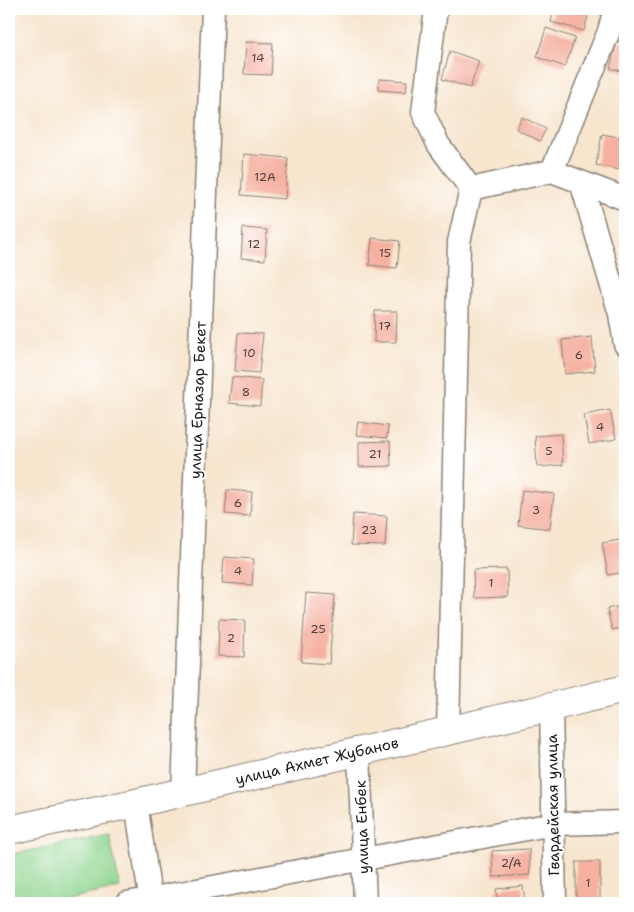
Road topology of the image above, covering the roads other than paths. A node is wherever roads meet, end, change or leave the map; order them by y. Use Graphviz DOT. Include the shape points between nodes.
graph roads {
  1 [pos="212,9"];
  2 [pos="436,9"];
  3 [pos="615,9"];
  4 [pos="617,34"];
  5 [pos="552,171"];
  6 [pos="581,182"];
  7 [pos="471,189"];
  8 [pos="625,199"];
  9 [pos="625,344"];
  10 [pos="625,689"];
  11 [pos="551,708"];
  12 [pos="448,731"];
  13 [pos="359,752"];
  14 [pos="183,792"];
  15 [pos="136,802"];
  16 [pos="625,822"];
  17 [pos="553,824"];
  18 [pos="9,830"];
  19 [pos="364,859"];
  20 [pos="151,901"];
  21 [pos="127,903"];
  22 [pos="366,903"];
  23 [pos="555,903"];
  1 -- 14 [label="street, улица Ерназар Бекет"];
  2 -- 7 [label="street" via="423,112 438,144"];
  3 -- 4 [label="street"];
  4 -- 5 [label="street"];
  5 -- 6 [label="street"];
  5 -- 7 [label="street"];
  6 -- 8 [label="street"];
  6 -- 9 [label="street" via="620,314"];
  7 -- 12 [label="street" via="459,242"];
  10 -- 11 [label="main road, улица Ахмет Жубанов"];
  11 -- 12 [label="main road, улица Ахмет Жубанов"];
  11 -- 17 [label="street, Гвардейская улица"];
  12 -- 13 [label="main road, улица Ахмет Жубанов"];
  13 -- 14 [label="main road, улица Ахмет Жубанов"];
  13 -- 19 [label="street, улица Енбек"];
  14 -- 15 [label="main road, улица Ахмет Жубанов"];
  15 -- 18 [label="main road, улица Ахмет Жубанов"];
  15 -- 20 [label="street"];
  16 -- 17 [label="street"];
  17 -- 19 [label="street"];
  17 -- 23 [label="street, Гвардейская улица"];
  19 -- 20 [label="street"];
  19 -- 22 [label="street, улица Енбек"];
  20 -- 21 [label="street"];
}
